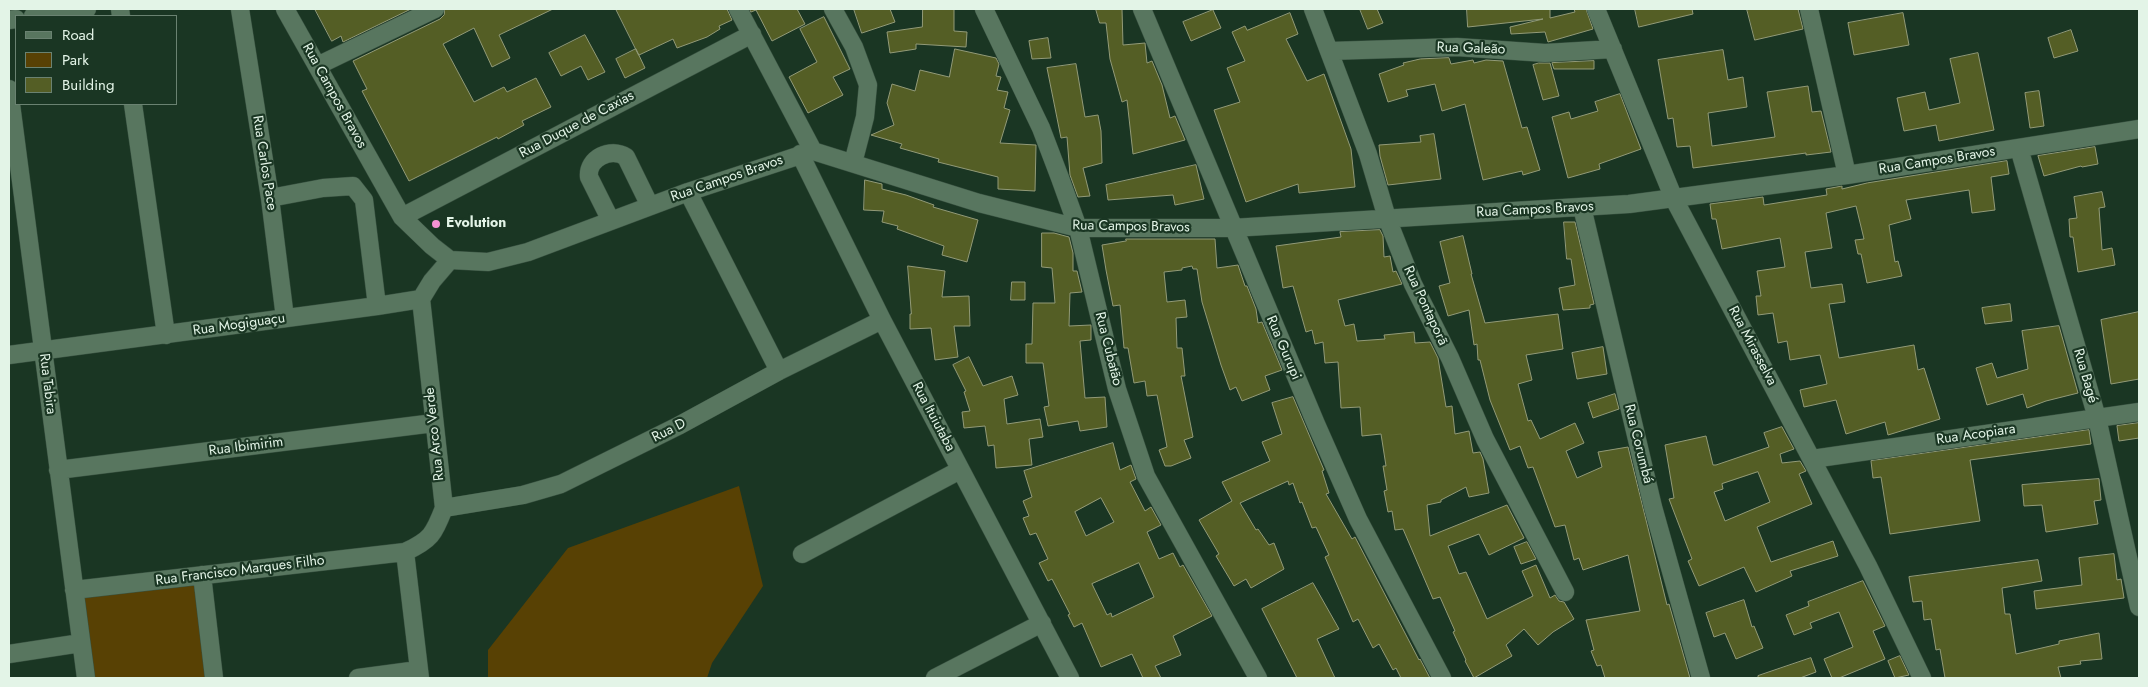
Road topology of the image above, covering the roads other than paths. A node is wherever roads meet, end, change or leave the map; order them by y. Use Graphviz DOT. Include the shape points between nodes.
graph roads {
  1 [pos="87,9"];
  2 [pos="240,9"];
  3 [pos="285,9"];
  4 [pos="435,9"];
  5 [pos="738,9"];
  6 [pos="833,9"];
  7 [pos="984,9"];
  8 [pos="1142,9"];
  9 [pos="1312,9"];
  10 [pos="1596,9"];
  11 [pos="1809,9"];
  12 [pos="41,15"];
  13 [pos="752,34"];
  14 [pos="1613,49"];
  15 [pos="1330,51"];
  16 [pos="317,66"];
  17 [pos="9,90"];
  18 [pos="133,105"];
  19 [pos="2139,129"];
  20 [pos="2019,148"];
  21 [pos="806,152"];
  22 [pos="853,162"];
  23 [pos="1847,175"];
  24 [pos="688,192"];
  25 [pos="270,198"];
  26 [pos="1674,199"];
  27 [pos="650,206"];
  28 [pos="1582,207"];
  29 [pos="402,217"];
  30 [pos="1387,218"];
  31 [pos="611,221"];
  32 [pos="1078,228"];
  33 [pos="1232,228"];
  34 [pos="450,260"];
  35 [pos="420,299"];
  36 [pos="377,306"];
  37 [pos="285,318"];
  38 [pos="882,320"];
  39 [pos="166,335"];
  40 [pos="43,350"];
  41 [pos="9,355"];
  42 [pos="779,372"];
  43 [pos="2139,412"];
  44 [pos="2097,418"];
  45 [pos="434,423"];
  46 [pos="1812,459"];
  47 [pos="58,470"];
  48 [pos="960,470"];
  49 [pos="444,508"];
  50 [pos="405,552"];
  51 [pos="802,554"];
  52 [pos="202,575"];
  53 [pos="74,590"];
  54 [pos="1565,592"];
  55 [pos="2139,607"];
  56 [pos="1042,623"];
  57 [pos="81,643"];
  58 [pos="9,654"];
  59 [pos="419,674"];
  60 [pos="86,678"];
  61 [pos="214,678"];
  62 [pos="358,678"];
  63 [pos="935,678"];
  64 [pos="1070,678"];
  65 [pos="1258,678"];
  66 [pos="1442,678"];
  67 [pos="1701,678"];
  68 [pos="1922,678"];
  1 -- 12 [label="street"];
  2 -- 25 [label="street, Rua Carlos Pace"];
  3 -- 16 [label="street, Rua Campos Bravos"];
  4 -- 16 [label="street"];
  5 -- 13 [label="street, Rua Ituiutaba"];
  6 -- 22 [label="street" via="854,47 868,85 865,117"];
  7 -- 32 [label="street, Rua Cubatão" via="1041,128"];
  8 -- 33 [label="street, Rua Gurupi"];
  9 -- 15 [label="street, Rua Pontaporã"];
  10 -- 14 [label="street, Rua Mirasselva"];
  11 -- 23 [label="street"];
  13 -- 21 [label="street, Rua Ituiutaba"];
  13 -- 29 [label="street, Rua Duque de Caxias"];
  14 -- 15 [label="street, Rua Galeão" via="1545,52 1457,47"];
  14 -- 26 [label="street, Rua Mirasselva"];
  15 -- 30 [label="street, Rua Pontaporã" via="1368,154"];
  16 -- 29 [label="street, Rua Campos Bravos"];
  17 -- 40 [label="street, Rua Tabira"];
  18 -- 39 [label="street"];
  19 -- 20 [label="street, Rua Campos Bravos"];
  20 -- 23 [label="street, Rua Campos Bravos"];
  20 -- 44 [label="street, Rua Bagé"];
  21 -- 22 [label="street, Rua Campos Bravos"];
  21 -- 24 [label="street, Rua Campos Bravos"];
  21 -- 38 [label="street, Rua Ituiutaba"];
  22 -- 32 [label="street, Rua Campos Bravos" via="979,203"];
  23 -- 26 [label="street, Rua Campos Bravos"];
  24 -- 27 [label="street, Rua Campos Bravos"];
  24 -- 42 [label="street"];
  25 -- 36 [label="street" via="353,186 364,200"];
  25 -- 37 [label="street, Rua Carlos Pace"];
  26 -- 28 [label="street, Rua Campos Bravos"];
  26 -- 46 [label="street, Rua Mirasselva"];
  27 -- 31 [label="street, Rua Campos Bravos"];
  27 -- 31 [label="street" via="626,157 620,153 609,153 594,161 588,171"];
  28 -- 30 [label="street, Rua Campos Bravos"];
  28 -- 67 [label="street, Rua Corumbá" via="1653,506"];
  29 -- 34 [label="street, Rua Campos Bravos"];
  30 -- 33 [label="street, Rua Campos Bravos"];
  30 -- 54 [label="street, Rua Pontaporã" via="1413,284 1485,439"];
  31 -- 34 [label="street, Rua Campos Bravos" via="502,260"];
  32 -- 33 [label="street, Rua Campos Bravos"];
  32 -- 65 [label="street, Rua Cubatão" via="1117,389 1146,476"];
  33 -- 66 [label="street, Rua Gurupi" via="1358,518"];
  34 -- 35 [label="street"];
  35 -- 36 [label="street, Rua Mogiguaçu"];
  35 -- 45 [label="street, Rua Arco Verde"];
  36 -- 37 [label="street, Rua Mogiguaçu"];
  37 -- 39 [label="street, Rua Mogiguaçu"];
  38 -- 42 [label="street, Rua D"];
  38 -- 48 [label="street, Rua Ituiutaba"];
  39 -- 40 [label="street, Rua Mogiguaçu"];
  40 -- 41 [label="street, Rua Mogiguaçu"];
  40 -- 47 [label="street, Rua Tabira"];
  42 -- 49 [label="street, Rua D" via="561,484 523,495"];
  43 -- 44 [label="street, Rua Acopiara"];
  44 -- 46 [label="street, Rua Acopiara"];
  44 -- 55 [label="street, Rua Bagé"];
  45 -- 47 [label="street, Rua Ibimirim"];
  45 -- 49 [label="street, Rua Arco Verde"];
  46 -- 68 [label="street, Rua Mirasselva"];
  47 -- 53 [label="street, Rua Tabira"];
  48 -- 51 [label="street"];
  48 -- 56 [label="street, Rua Ituiutaba"];
  49 -- 50 [label="street, Rua Arco Verde" via="434,533"];
  50 -- 52 [label="street, Rua Francisco Marques Filho"];
  50 -- 59 [label="street"];
  52 -- 53 [label="street, Rua Francisco Marques Filho"];
  52 -- 61 [label="street"];
  53 -- 57 [label="street, Rua Tabira"];
  56 -- 63 [label="street"];
  56 -- 64 [label="street, Rua Ituiutaba"];
  57 -- 58 [label="street"];
  57 -- 60 [label="street, Rua Tabira"];
  59 -- 62 [label="street"];
}
